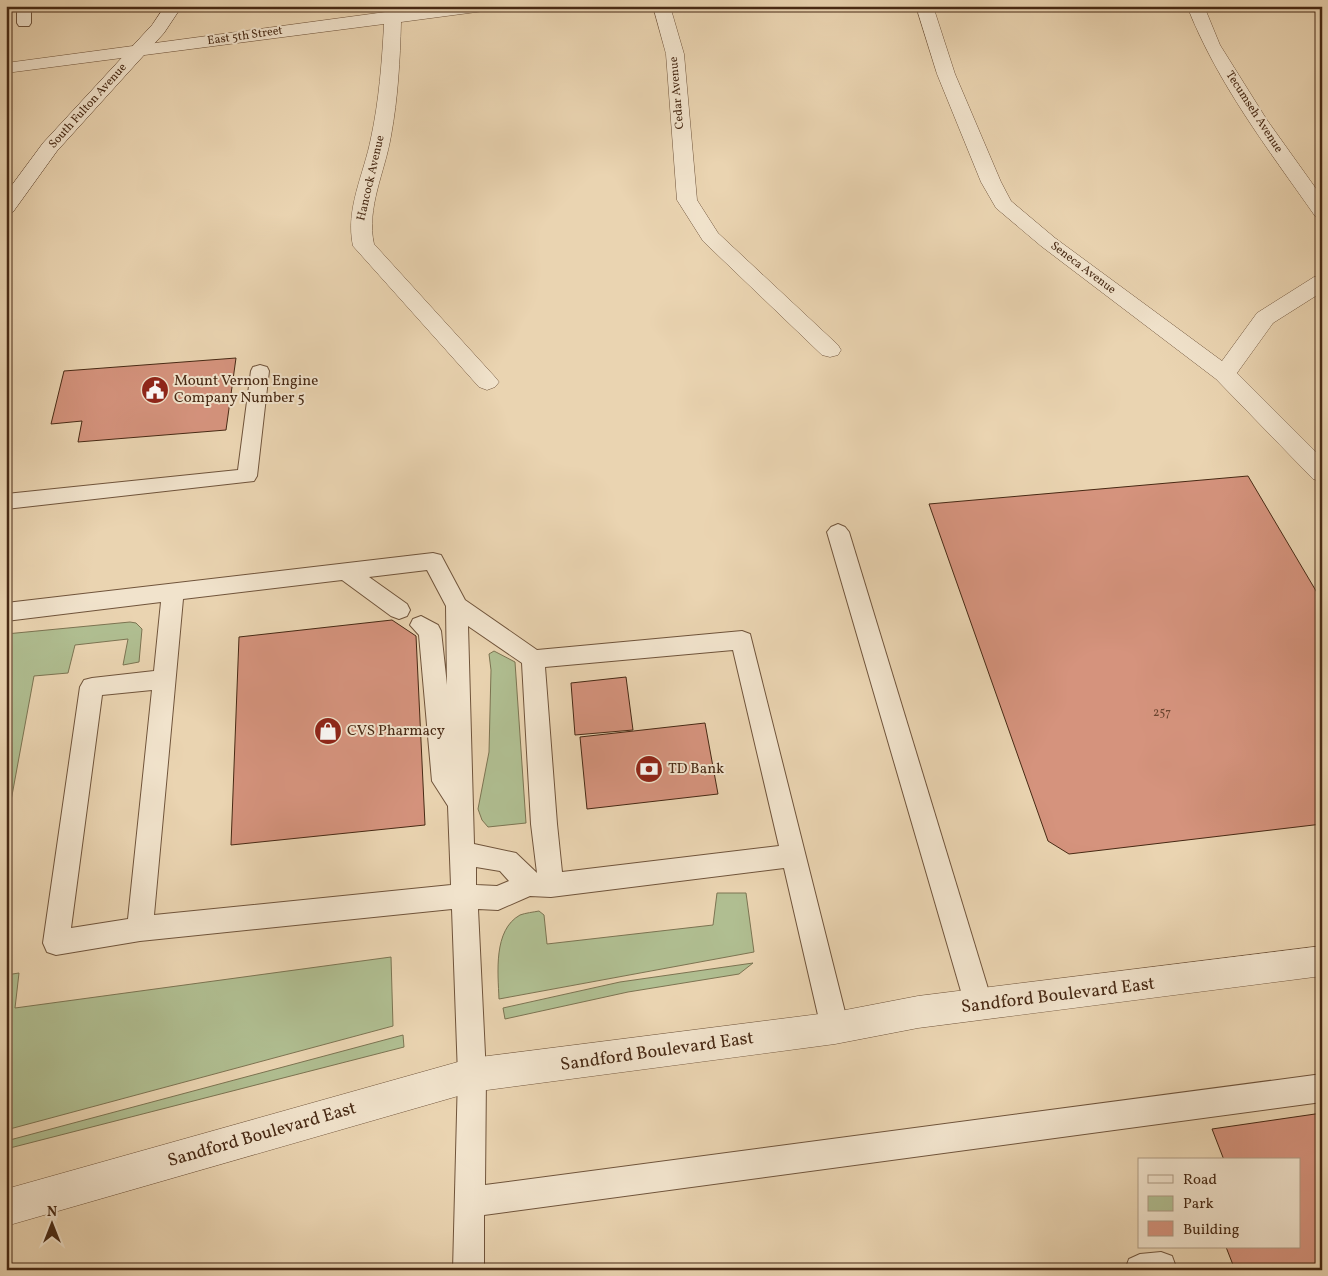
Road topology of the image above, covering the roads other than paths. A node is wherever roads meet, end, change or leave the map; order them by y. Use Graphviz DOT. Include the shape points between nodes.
graph roads {
  1 [pos="24,6"];
  2 [pos="174,6"];
  3 [pos="484,6"];
  4 [pos="661,6"];
  5 [pos="924,6"];
  6 [pos="1195,6"];
  7 [pos="393,16"];
  8 [pos="24,23"];
  9 [pos="138,50"];
  10 [pos="6,68"];
  11 [pos="6,208"];
  12 [pos="1322,212"];
  13 [pos="1322,282"];
  14 [pos="830,350"];
  15 [pos="260,371"];
  16 [pos="1224,374"];
  17 [pos="488,382"];
  18 [pos="1322,474"];
  19 [pos="6,502"];
  20 [pos="838,532"];
  21 [pos="346,572"];
  22 [pos="173,592"];
  23 [pos="457,606"];
  24 [pos="399,610"];
  25 [pos="6,612"];
  26 [pos="421,624"];
  27 [pos="533,659"];
  28 [pos="165,679"];
  29 [pos="460,804"];
  30 [pos="463,854"];
  31 [pos="792,856"];
  32 [pos="540,884"];
  33 [pos="464,896"];
  34 [pos="140,929"];
  35 [pos="1322,961"];
  36 [pos="979,1005"];
  37 [pos="835,1028"];
  38 [pos="472,1075"];
  39 [pos="1322,1088"];
  40 [pos="470,1202"];
  41 [pos="6,1208"];
  42 [pos="468,1270"];
  43 [pos="1140,1270"];
  44 [pos="1162,1270"];
  1 -- 8 [label="lane"];
  2 -- 9 [label="street, South Fulton Avenue"];
  3 -- 7 [label="street, East 5th Street"];
  4 -- 14 [label="street, Cedar Avenue" via="675,54 687,200 710,237"];
  5 -- 16 [label="street, Seneca Avenue" via="946,74 990,182 1003,204 1048,242"];
  6 -- 12 [label="street, Tecumseh Avenue" via="1216,54"];
  7 -- 9 [label="street, East 5th Street"];
  7 -- 17 [label="street, Hancock Avenue" via="391,76 378,154 368,184 359,232 364,246"];
  9 -- 10 [label="street, East 5th Street"];
  9 -- 11 [label="street, South Fulton Avenue" via="50,147"];
  13 -- 16 [label="street" via="1265,318"];
  15 -- 19 [label="lane" via="247,476"];
  16 -- 18 [label="street, Seneca Avenue"];
  20 -- 36 [label="lane"];
  21 -- 22 [label="lane"];
  21 -- 23 [label="lane" via="433,561"];
  21 -- 24 [label="lane"];
  22 -- 25 [label="lane"];
  22 -- 28 [label="lane"];
  23 -- 27 [label="lane"];
  23 -- 29 [label="lane"];
  26 -- 29 [label="lane" via="430,631 444,780"];
  27 -- 31 [label="lane" via="742,640"];
  27 -- 32 [label="lane" via="544,824"];
  28 -- 34 [label="lane"];
  28 -- 34 [label="lane" via="92,686 56,943"];
  29 -- 30 [label="lane"];
  30 -- 32 [label="lane" via="507,861"];
  30 -- 33 [label="lane"];
  31 -- 32 [label="lane"];
  31 -- 37 [label="lane"];
  32 -- 33 [label="lane" via="498,898"];
  33 -- 34 [label="lane"];
  33 -- 38 [label="lane"];
  35 -- 36 [label="street, Sandford Boulevard East"];
  36 -- 37 [label="street, Sandford Boulevard East" via="918,1012"];
  37 -- 38 [label="street, Sandford Boulevard East"];
  38 -- 40 [label="lane"];
  38 -- 41 [label="street, Sandford Boulevard East"];
  39 -- 40 [label="lane"];
  40 -- 42 [label="lane"];
  43 -- 44 [label="lane" via="1161,1266"];
}
